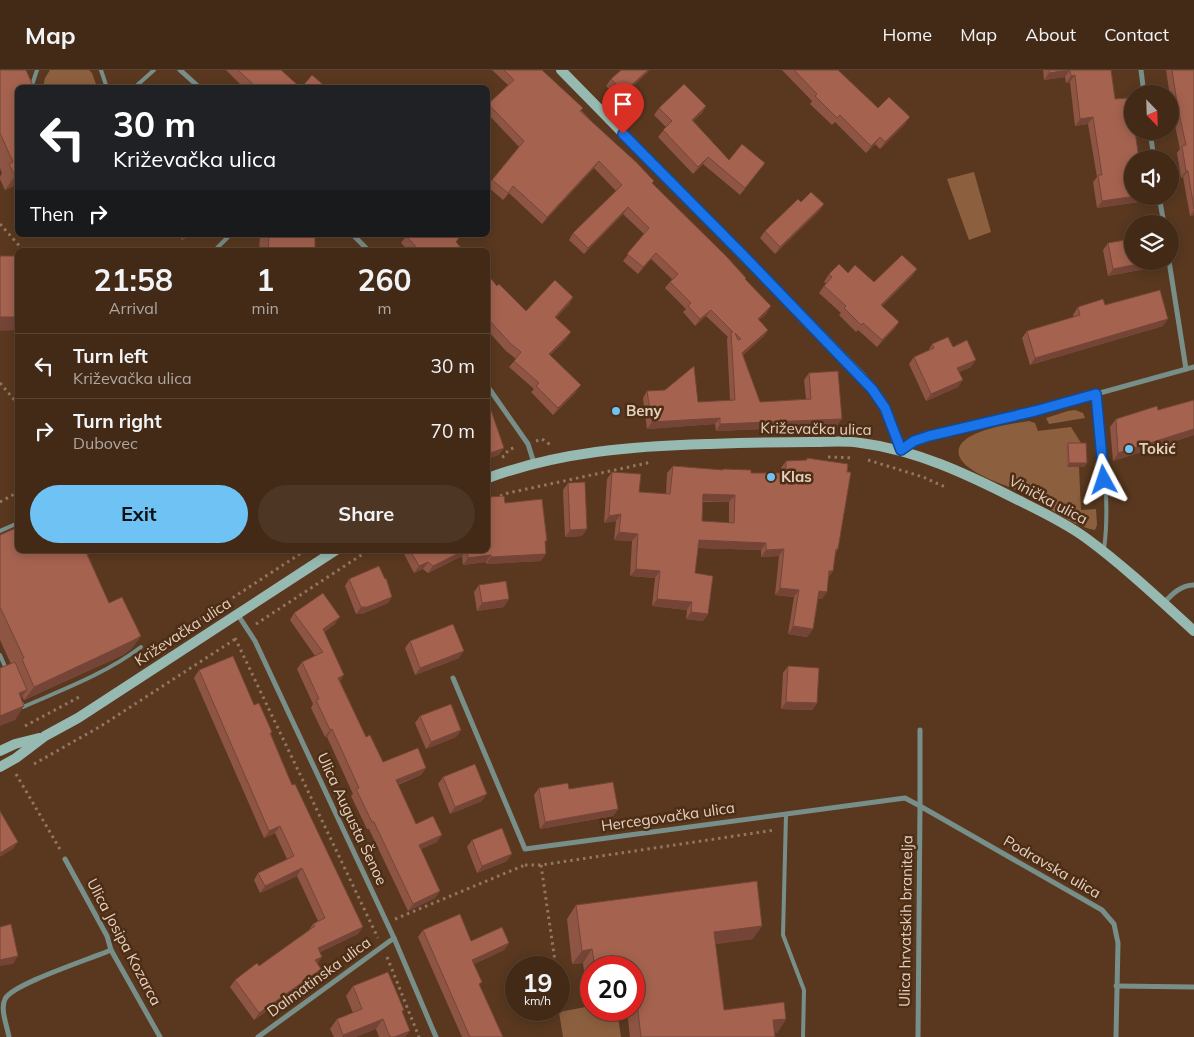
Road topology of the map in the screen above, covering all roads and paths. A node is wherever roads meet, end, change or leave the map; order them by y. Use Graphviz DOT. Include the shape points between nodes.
graph roads {
  1 [pos="37,70"];
  2 [pos="101,70"];
  3 [pos="154,70"];
  4 [pos="180,70"];
  5 [pos="561,70"];
  6 [pos="1141,70"];
  7 [pos="32,85"];
  8 [pos="105,85"];
  9 [pos="137,85"];
  10 [pos="197,85"];
  11 [pos="1143,85"];
  12 [pos="0,224"];
  13 [pos="228,237"];
  14 [pos="355,237"];
  15 [pos="21,248"];
  16 [pos="217,248"];
  17 [pos="366,248"];
  18 [pos="1170,270"];
  19 [pos="1194,367"];
  20 [pos="1186,369"];
  21 [pos="0,383"];
  22 [pos="490,390"];
  23 [pos="1096,394"];
  24 [pos="15,400"];
  25 [pos="901,450"];
  26 [pos="820,457"];
  27 [pos="658,461"];
  28 [pos="534,463"];
  29 [pos="490,477"];
  30 [pos="945,487"];
  31 [pos="15,494"];
  32 [pos="490,499"];
  33 [pos="0,502"];
  34 [pos="15,524"];
  35 [pos="0,531"];
  36 [pos="1104,552"];
  37 [pos="301,553"];
  38 [pos="331,553"];
  39 [pos="364,553"];
  40 [pos="1194,585"];
  41 [pos="1164,603"];
  42 [pos="238,615"];
  43 [pos="248,629"];
  44 [pos="1194,631"];
  45 [pos="235,638"];
  46 [pos="141,647"];
  47 [pos="146,654"];
  48 [pos="0,655"];
  49 [pos="8,672"];
  50 [pos="453,678"];
  51 [pos="84,694"];
  52 [pos="19,698"];
  53 [pos="21,727"];
  54 [pos="920,730"];
  55 [pos="45,736"];
  56 [pos="0,750"];
  57 [pos="33,764"];
  58 [pos="0,767"];
  59 [pos="24,769"];
  60 [pos="16,774"];
  61 [pos="8,777"];
  62 [pos="920,806"];
  63 [pos="786,814"];
  64 [pos="786,828"];
  65 [pos="525,849"];
  66 [pos="65,859"];
  67 [pos="526,865"];
  68 [pos="541,865"];
  69 [pos="387,923"];
  70 [pos="374,928"];
  71 [pos="394,938"];
  72 [pos="382,947"];
  73 [pos="111,950"];
  74 [pos="554,956"];
  75 [pos="1116,986"];
  76 [pos="1194,987"];
  77 [pos="9,1037"];
  78 [pos="160,1037"];
  79 [pos="258,1037"];
  80 [pos="419,1037"];
  81 [pos="436,1037"];
  82 [pos="803,1037"];
  83 [pos="918,1037"];
  84 [pos="1116,1037"];
  1 -- 7 [label="lane"];
  2 -- 8 [label="lane"];
  3 -- 9 [label="lane"];
  4 -- 10 [label="street"];
  5 -- 25 [label="main road" via="867,382 885,408"];
  6 -- 11 [label="street"];
  12 -- 15 [label="path"];
  13 -- 16 [label="lane"];
  14 -- 17 [label="street"];
  18 -- 20 [label="street"];
  19 -- 20 [label="street"];
  20 -- 23 [label="street"];
  21 -- 24 [label="path"];
  22 -- 28 [label="street" via="528,444"];
  23 -- 25 [label="street" via="929,436"];
  23 -- 36 [label="lane" via="1104,480"];
  25 -- 28 [label="main road, Križevačka ulica" via="858,442 644,446"];
  25 -- 36 [label="main road, Vinička ulica" via="949,468 1049,515"];
  26 -- 30 [label="path" via="861,458"];
  27 -- 32 [label="path"];
  28 -- 29 [label="main road, Križevačka ulica"];
  31 -- 33 [label="path"];
  34 -- 35 [label="lane"];
  36 -- 41 [label="main road, Vinička ulica"];
  37 -- 47 [label="path"];
  38 -- 42 [label="main road, Križevačka ulica"];
  39 -- 43 [label="path"];
  40 -- 41 [label="street" via="1187,585"];
  41 -- 44 [label="main road, Vinička ulica"];
  42 -- 43 [label="street, Ulica Augusta Šenoe"];
  42 -- 55 [label="main road, Križevačka ulica"];
  43 -- 45 [label="path"];
  43 -- 69 [label="street, Ulica Augusta Šenoe"];
  45 -- 57 [label="path" via="101,726"];
  45 -- 70 [label="path"];
  46 -- 52 [label="lane" via="91,677 23,707"];
  48 -- 49 [label="lane"];
  50 -- 65 [label="street"];
  51 -- 53 [label="path"];
  54 -- 62 [label="street"];
  55 -- 56 [label="main road, Križevačka ulica"];
  55 -- 58 [label="main road, Križevačka ulica"];
  59 -- 60 [label="path"];
  60 -- 61 [label="path"];
  60 -- 66 [label="path"];
  62 -- 63 [label="street, Hercegovačka ulica" via="905,798"];
  62 -- 75 [label="street, Podravska ulica" via="1102,910 1114,924 1118,943"];
  62 -- 83 [label="street, Ulica hrvatskih branitelja"];
  63 -- 64 [label="lane"];
  63 -- 65 [label="street, Hercegovačka ulica"];
  64 -- 68 [label="path"];
  64 -- 82 [label="lane" via="783,935 804,990"];
  65 -- 67 [label="path"];
  66 -- 73 [label="street, Ulica Josipa Kozarca" via="108,936"];
  67 -- 68 [label="path"];
  67 -- 69 [label="path"];
  68 -- 74 [label="path"];
  69 -- 70 [label="path"];
  69 -- 71 [label="street, Ulica Augusta Šenoe"];
  70 -- 72 [label="path"];
  71 -- 72 [label="street, Dalmatinska ulica"];
  71 -- 81 [label="street, Ulica Augusta Šenoe"];
  72 -- 79 [label="street, Dalmatinska ulica"];
  72 -- 80 [label="path"];
  73 -- 77 [label="street" via="12,991 4,1007"];
  73 -- 78 [label="street, Ulica Josipa Kozarca"];
  75 -- 76 [label="street"];
  75 -- 84 [label="street, Podravska ulica"];
}
